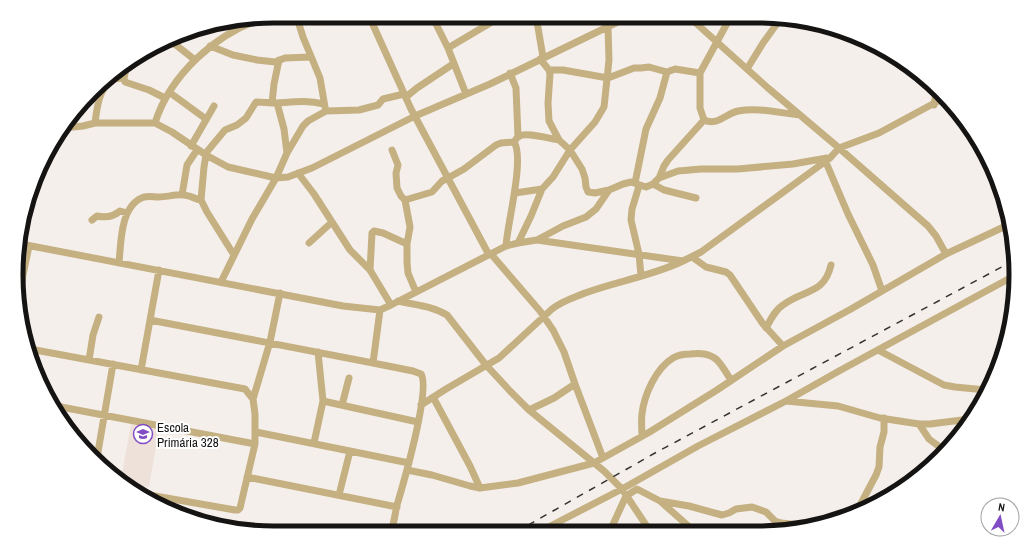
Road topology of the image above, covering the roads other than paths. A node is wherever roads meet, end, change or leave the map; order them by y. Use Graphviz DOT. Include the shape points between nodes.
graph roads {
  1 [pos="298,23"];
  2 [pos="372,23"];
  3 [pos="436,23"];
  4 [pos="485,23"];
  5 [pos="537,23"];
  6 [pos="616,23"];
  7 [pos="696,23"];
  8 [pos="727,23"];
  9 [pos="776,24"];
  10 [pos="247,25"];
  11 [pos="608,27"];
  12 [pos="717,41"];
  13 [pos="173,44"];
  14 [pos="210,46"];
  15 [pos="448,48"];
  16 [pos="311,57"];
  17 [pos="542,58"];
  18 [pos="195,60"];
  19 [pos="279,60"];
  20 [pos="454,64"];
  21 [pos="747,69"];
  22 [pos="549,70"];
  23 [pos="125,72"];
  24 [pos="668,72"];
  25 [pos="510,73"];
  26 [pos="700,73"];
  27 [pos="124,78"];
  28 [pos="608,78"];
  29 [pos="117,79"];
  30 [pos="102,92"];
  31 [pos="466,94"];
  32 [pos="167,95"];
  33 [pos="405,96"];
  34 [pos="935,97"];
  35 [pos="939,101"];
  36 [pos="274,103"];
  37 [pos="934,105"];
  38 [pos="214,106"];
  39 [pos="325,107"];
  40 [pos="800,115"];
  41 [pos="415,116"];
  42 [pos="206,119"];
  43 [pos="704,120"];
  44 [pos="95,123"];
  45 [pos="155,123"];
  46 [pos="71,127"];
  47 [pos="516,139"];
  48 [pos="559,140"];
  49 [pos="194,148"];
  50 [pos="839,148"];
  51 [pos="392,150"];
  52 [pos="570,150"];
  53 [pos="287,153"];
  54 [pos="206,155"];
  55 [pos="828,159"];
  56 [pos="298,174"];
  57 [pos="276,178"];
  58 [pos="448,178"];
  59 [pos="659,178"];
  60 [pos="637,184"];
  61 [pos="653,184"];
  62 [pos="542,189"];
  63 [pos="609,190"];
  64 [pos="515,193"];
  65 [pos="182,194"];
  66 [pos="696,198"];
  67 [pos="201,200"];
  68 [pos="406,200"];
  69 [pos="127,213"];
  70 [pos="92,220"];
  71 [pos="332,222"];
  72 [pos="1004,227"];
  73 [pos="537,240"];
  74 [pos="308,243"];
  75 [pos="518,243"];
  76 [pos="407,244"];
  77 [pos="25,245"];
  78 [pos="506,246"];
  79 [pos="638,254"];
  80 [pos="946,254"];
  81 [pos="234,255"];
  82 [pos="490,255"];
  83 [pos="692,257"];
  84 [pos="683,261"];
  85 [pos="119,263"];
  86 [pos="831,265"];
  87 [pos="160,270"];
  88 [pos="370,270"];
  89 [pos="641,276"];
  90 [pos="1009,279"];
  91 [pos="221,282"];
  92 [pos="882,290"];
  93 [pos="416,292"];
  94 [pos="280,293"];
  95 [pos="395,303"];
  96 [pos="380,310"];
  97 [pos="99,317"];
  98 [pos="544,317"];
  99 [pos="150,320"];
  100 [pos="766,328"];
  101 [pos="270,342"];
  102 [pos="783,346"];
  103 [pos="35,350"];
  104 [pos="878,350"];
  105 [pos="318,352"];
  106 [pos="89,360"];
  107 [pos="373,363"];
  108 [pos="113,364"];
  109 [pos="486,365"];
  110 [pos="141,370"];
  111 [pos="348,378"];
  112 [pos="731,380"];
  113 [pos="574,384"];
  114 [pos="981,389"];
  115 [pos="433,397"];
  116 [pos="253,399"];
  117 [pos="323,401"];
  118 [pos="786,401"];
  119 [pos="342,405"];
  120 [pos="421,405"];
  121 [pos="61,407"];
  122 [pos="529,410"];
  123 [pos="104,415"];
  124 [pos="884,418"];
  125 [pos="963,420"];
  126 [pos="418,422"];
  127 [pos="919,424"];
  128 [pos="256,432"];
  129 [pos="642,436"];
  130 [pos="314,443"];
  131 [pos="255,444"];
  132 [pos="940,447"];
  133 [pos="350,451"];
  134 [pos="98,453"];
  135 [pos="603,458"];
  136 [pos="594,463"];
  137 [pos="408,467"];
  138 [pos="247,477"];
  139 [pos="480,488"];
  140 [pos="622,489"];
  141 [pos="339,495"];
  142 [pos="156,496"];
  143 [pos="626,496"];
  144 [pos="660,501"];
  145 [pos="861,504"];
  146 [pos="397,506"];
  147 [pos="790,524"];
  148 [pos="392,526"];
  149 [pos="551,526"];
  150 [pos="612,526"];
  151 [pos="647,526"];
  152 [pos="688,526"];
  1 -- 16 [label="street"];
  2 -- 33 [label="street"];
  3 -- 15 [label="street"];
  4 -- 15 [label="street"];
  5 -- 17 [label="street"];
  6 -- 11 [label="street"];
  7 -- 12 [label="street"];
  8 -- 12 [label="street"];
  9 -- 21 [label="street"];
  10 -- 14 [label="street"];
  11 -- 17 [label="street"];
  11 -- 28 [label="street"];
  12 -- 21 [label="street"];
  12 -- 26 [label="street"];
  13 -- 18 [label="street"];
  14 -- 18 [label="street"];
  14 -- 19 [label="street" via="243,58 271,62"];
  15 -- 20 [label="street"];
  16 -- 19 [label="street"];
  16 -- 39 [label="street" via="320,78"];
  17 -- 22 [label="street"];
  17 -- 25 [label="street"];
  18 -- 32 [label="street"];
  19 -- 36 [label="street" via="274,84"];
  20 -- 31 [label="street"];
  20 -- 33 [label="street"];
  21 -- 40 [label="street"];
  22 -- 28 [label="street"];
  22 -- 48 [label="street" via="549,121"];
  23 -- 27 [label="street"];
  24 -- 26 [label="street" via="675,69"];
  24 -- 28 [label="street" via="649,67 634,68"];
  24 -- 60 [label="street" via="646,129"];
  25 -- 31 [label="street"];
  25 -- 47 [label="street" via="516,88"];
  26 -- 43 [label="street" via="700,108"];
  27 -- 29 [label="street"];
  27 -- 32 [label="street" via="126,83"];
  28 -- 52 [label="street" via="606,99 600,115"];
  30 -- 44 [label="street"];
  31 -- 41 [label="street"];
  32 -- 42 [label="street"];
  32 -- 45 [label="street"];
  33 -- 39 [label="street" via="383,99 378,105 359,110"];
  33 -- 41 [label="street"];
  34 -- 37 [label="street"];
  35 -- 37 [label="street"];
  36 -- 39 [label="street" via="311,101"];
  36 -- 53 [label="street" via="284,129"];
  36 -- 54 [label="street" via="256,102 246,118 226,130"];
  37 -- 50 [label="street" via="879,133"];
  38 -- 42 [label="street"];
  39 -- 53 [label="street" via="303,126"];
  40 -- 43 [label="street" via="755,109 733,113 717,121"];
  40 -- 50 [label="street"];
  41 -- 56 [label="street" via="355,148"];
  41 -- 58 [label="street"];
  42 -- 49 [label="street"];
  43 -- 59 [label="street" via="668,160"];
  44 -- 45 [label="street"];
  44 -- 46 [label="street"];
  45 -- 49 [label="street"];
  47 -- 48 [label="street" via="524,134"];
  47 -- 58 [label="street" via="496,145"];
  47 -- 64 [label="street"];
  48 -- 52 [label="street"];
  49 -- 54 [label="street"];
  49 -- 65 [label="street" via="187,164"];
  50 -- 55 [label="street"];
  50 -- 80 [label="street" via="928,226"];
  51 -- 68 [label="street" via="398,165 398,191"];
  52 -- 62 [label="street"];
  52 -- 63 [label="street" via="586,178 588,192"];
  53 -- 57 [label="street"];
  54 -- 57 [label="street" via="234,168"];
  54 -- 67 [label="street"];
  55 -- 59 [label="street" via="744,169 678,171"];
  55 -- 83 [label="street"];
  55 -- 92 [label="street" via="848,214"];
  56 -- 57 [label="street"];
  56 -- 71 [label="street"];
  57 -- 81 [label="street"];
  58 -- 68 [label="street" via="432,192"];
  58 -- 82 [label="street"];
  59 -- 61 [label="street"];
  60 -- 61 [label="street" via="646,187"];
  60 -- 63 [label="street" via="631,182"];
  60 -- 79 [label="street" via="631,220"];
  61 -- 66 [label="street" via="664,190"];
  62 -- 64 [label="street"];
  62 -- 75 [label="street"];
  63 -- 73 [label="street" via="596,209 586,217"];
  64 -- 78 [label="street"];
  65 -- 67 [label="street"];
  65 -- 69 [label="street" via="142,198"];
  67 -- 81 [label="street"];
  68 -- 76 [label="street" via="410,227"];
  69 -- 70 [label="street" via="120,211 113,216 97,216"];
  69 -- 85 [label="street" via="122,231"];
  71 -- 74 [label="street"];
  71 -- 88 [label="street" via="350,250"];
  72 -- 80 [label="street"];
  73 -- 75 [label="street"];
  73 -- 79 [label="street"];
  75 -- 78 [label="street"];
  76 -- 88 [label="street" via="374,231 370,240"];
  76 -- 93 [label="street" via="408,273"];
  77 -- 85 [label="street"];
  78 -- 82 [label="street"];
  79 -- 84 [label="street"];
  79 -- 89 [label="street"];
  80 -- 92 [label="street"];
  81 -- 91 [label="street"];
  82 -- 93 [label="street"];
  82 -- 98 [label="street"];
  83 -- 84 [label="street"];
  83 -- 100 [label="street" via="706,267 730,275"];
  84 -- 89 [label="street" via="670,268"];
  85 -- 87 [label="street"];
  86 -- 100 [label="street" via="828,275 818,288 781,306"];
  87 -- 91 [label="street"];
  87 -- 99 [label="street"];
  88 -- 95 [label="street"];
  89 -- 98 [label="street" via="560,303"];
  90 -- 104 [label="street"];
  91 -- 94 [label="street"];
  92 -- 102 [label="street"];
  93 -- 95 [label="street"];
  94 -- 96 [label="street" via="343,306"];
  94 -- 101 [label="street"];
  95 -- 96 [label="street"];
  95 -- 109 [label="street" via="440,310 447,315"];
  96 -- 107 [label="street"];
  97 -- 106 [label="street"];
  98 -- 109 [label="street" via="508,351"];
  98 -- 113 [label="street" via="564,352"];
  99 -- 101 [label="street"];
  99 -- 110 [label="street"];
  100 -- 102 [label="street"];
  101 -- 105 [label="street"];
  101 -- 116 [label="street"];
  102 -- 112 [label="street"];
  103 -- 106 [label="street"];
  104 -- 114 [label="street" via="944,385"];
  104 -- 118 [label="street"];
  105 -- 107 [label="street"];
  105 -- 117 [label="street"];
  106 -- 108 [label="street"];
  107 -- 120 [label="street" via="421,374 424,379"];
  108 -- 110 [label="street"];
  108 -- 123 [label="street"];
  109 -- 115 [label="street"];
  109 -- 122 [label="street"];
  110 -- 116 [label="street" via="245,389"];
  111 -- 119 [label="street"];
  112 -- 129 [label="street"];
  112 -- 129 [label="street" via="718,360 704,353 674,357 657,375 644,402"];
  113 -- 122 [label="street" via="554,398"];
  113 -- 135 [label="street"];
  115 -- 120 [label="street"];
  115 -- 139 [label="street"];
  116 -- 128 [label="street"];
  117 -- 119 [label="street"];
  117 -- 130 [label="street"];
  118 -- 124 [label="street" via="838,406"];
  118 -- 140 [label="street"];
  119 -- 126 [label="street"];
  120 -- 126 [label="street"];
  121 -- 123 [label="street"];
  122 -- 136 [label="street"];
  123 -- 131 [label="street"];
  123 -- 134 [label="street"];
  124 -- 127 [label="street"];
  124 -- 145 [label="street" via="879,467"];
  125 -- 127 [label="street"];
  126 -- 137 [label="street"];
  127 -- 132 [label="street"];
  128 -- 130 [label="street"];
  128 -- 131 [label="street"];
  129 -- 135 [label="street"];
  130 -- 133 [label="street"];
  131 -- 138 [label="street"];
  133 -- 137 [label="street"];
  133 -- 141 [label="street"];
  135 -- 136 [label="street"];
  136 -- 139 [label="street" via="518,483"];
  136 -- 140 [label="street"];
  137 -- 139 [label="street"];
  137 -- 146 [label="street"];
  138 -- 141 [label="street"];
  138 -- 142 [label="street" via="238,510"];
  140 -- 143 [label="street"];
  140 -- 149 [label="street"];
  141 -- 146 [label="street"];
  143 -- 144 [label="street" via="637,489"];
  143 -- 150 [label="street"];
  143 -- 151 [label="street"];
  144 -- 147 [label="street" via="722,515 736,509 752,507 766,512 774,520"];
  144 -- 152 [label="street"];
  146 -- 148 [label="street"];
}
